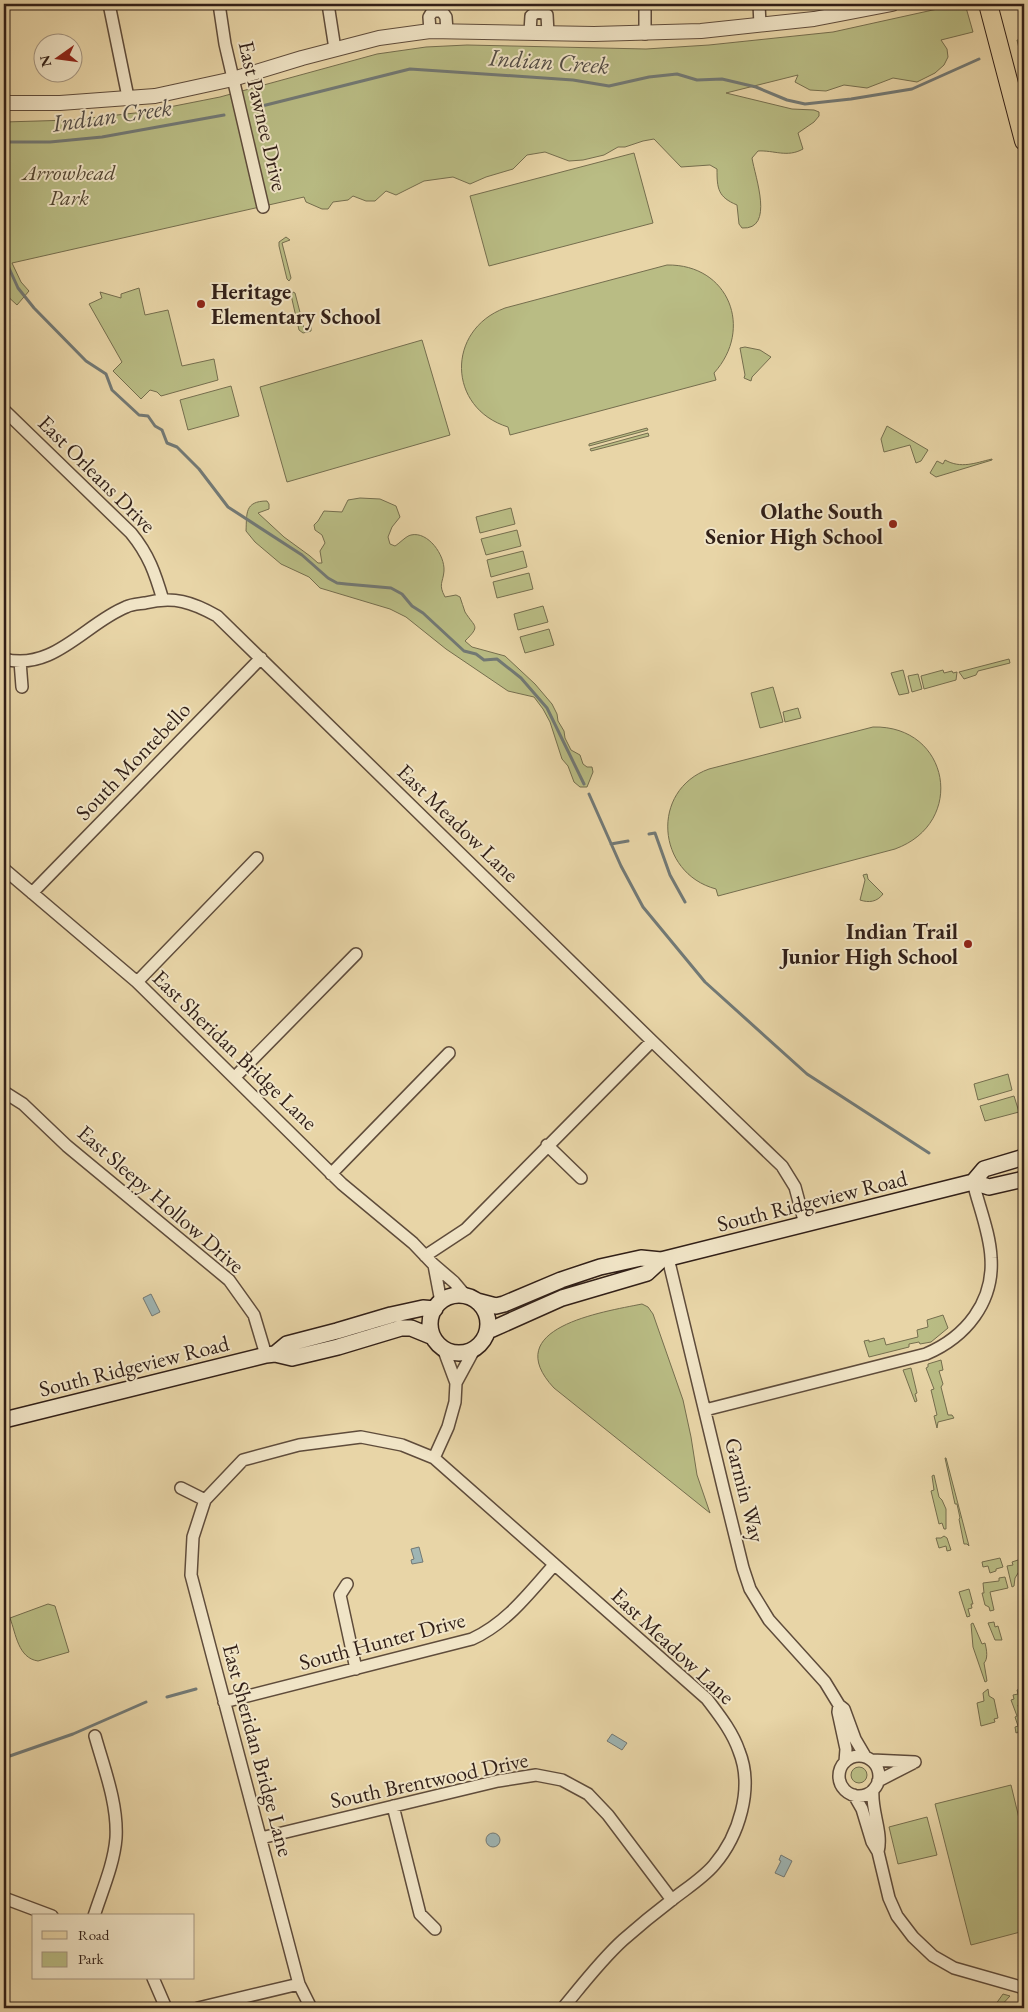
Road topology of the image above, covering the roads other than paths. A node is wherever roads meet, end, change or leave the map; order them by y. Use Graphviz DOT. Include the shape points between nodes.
graph roads {
  1 [pos="109,4"];
  2 [pos="219,4"];
  3 [pos="328,4"];
  4 [pos="646,4"];
  5 [pos="759,4"];
  6 [pos="892,4"];
  7 [pos="988,4"];
  8 [pos="760,25"];
  9 [pos="430,31"];
  10 [pos="447,31"];
  11 [pos="530,32"];
  12 [pos="548,33"];
  13 [pos="645,34"];
  14 [pos="335,49"];
  15 [pos="233,78"];
  16 [pos="128,96"];
  17 [pos="4,104"];
  18 [pos="1024,141"];
  19 [pos="263,207"];
  20 [pos="4,410"];
  21 [pos="163,600"];
  22 [pos="262,658"];
  23 [pos="4,659"];
  24 [pos="20,661"];
  25 [pos="22,687"];
  26 [pos="257,858"];
  27 [pos="4,869"];
  28 [pos="32,893"];
  29 [pos="356,954"];
  30 [pos="137,982"];
  31 [pos="652,1041"];
  32 [pos="449,1053"];
  33 [pos="236,1077"];
  34 [pos="4,1092"];
  35 [pos="547,1145"];
  36 [pos="1024,1157"];
  37 [pos="332,1174"];
  38 [pos="581,1178"];
  39 [pos="1024,1178"];
  40 [pos="973,1182"];
  41 [pos="805,1224"];
  42 [pos="425,1256"];
  43 [pos="665,1259"];
  44 [pos="434,1265"];
  45 [pos="471,1298"];
  46 [pos="438,1305"];
  47 [pos="488,1330"];
  48 [pos="438,1342"];
  49 [pos="475,1348"];
  50 [pos="271,1354"];
  51 [pos="456,1383"];
  52 [pos="704,1410"];
  53 [pos="4,1420"];
  54 [pos="434,1458"];
  55 [pos="181,1488"];
  56 [pos="205,1500"];
  57 [pos="554,1565"];
  58 [pos="347,1584"];
  59 [pos="356,1669"];
  60 [pos="224,1702"];
  61 [pos="839,1705"];
  62 [pos="96,1736"];
  63 [pos="868,1758"];
  64 [pos="845,1762"];
  65 [pos="876,1786"];
  66 [pos="854,1795"];
  67 [pos="393,1806"];
  68 [pos="260,1838"];
  69 [pos="878,1852"];
  70 [pos="4,1898"];
  71 [pos="672,1900"];
  72 [pos="47,1914"];
  73 [pos="95,1914"];
  74 [pos="435,1929"];
  75 [pos="154,1980"];
  76 [pos="300,1984"];
  77 [pos="1024,1988"];
  78 [pos="166,2008"];
  79 [pos="198,2008"];
  80 [pos="311,2008"];
  81 [pos="563,2008"];
  1 -- 16 [label="street"];
  2 -- 15 [label="street, East Pawnee Drive"];
  3 -- 14 [label="street"];
  4 -- 13 [label="street"];
  5 -- 8 [label="street"];
  6 -- 8 [label="street" via="814,19"];
  7 -- 18 [label="main road"];
  8 -- 13 [label="street"];
  9 -- 10 [label="street"];
  9 -- 10 [label="street" via="429,17 437,10 444,12"];
  9 -- 14 [label="street" via="379,38"];
  10 -- 11 [label="street"];
  11 -- 12 [label="street"];
  11 -- 12 [label="street" via="531,16 538,11 547,16"];
  12 -- 13 [label="street"];
  14 -- 15 [label="street"];
  15 -- 16 [label="street" via="155,96"];
  15 -- 19 [label="street, East Pawnee Drive"];
  16 -- 17 [label="street" via="60,103"];
  20 -- 21 [label="street, East Orleans Drive" via="131,533 153,567"];
  21 -- 22 [label="street, East Meadow Lane" via="174,599 198,605 217,616"];
  21 -- 24 [label="street, East Meadow Lane" via="126,606 60,650"];
  22 -- 28 [label="street, South Montebello"];
  22 -- 31 [label="street, East Meadow Lane"];
  23 -- 24 [label="street, East Meadow Lane"];
  24 -- 25 [label="street"];
  26 -- 30 [label="street"];
  27 -- 28 [label="street, East Sheridan Bridge Lane"];
  28 -- 30 [label="street, East Sheridan Bridge Lane"];
  29 -- 33 [label="street"];
  30 -- 33 [label="street, East Sheridan Bridge Lane"];
  31 -- 35 [label="street"];
  31 -- 41 [label="street, East Meadow Lane" via="782,1166 795,1187"];
  32 -- 37 [label="street"];
  33 -- 37 [label="street, East Sheridan Bridge Lane"];
  34 -- 50 [label="street, East Sleepy Hollow Drive" via="23,1104 67,1146 228,1280 254,1315"];
  35 -- 38 [label="street"];
  35 -- 42 [label="street" via="466,1228"];
  36 -- 40 [label="main road, South Ridgeview Road" via="984,1169"];
  37 -- 42 [label="street, East Sheridan Bridge Lane"];
  39 -- 40 [label="main road, South Ridgeview Road" via="989,1188"];
  40 -- 41 [label="main road, South Ridgeview Road"];
  40 -- 52 [label="street" via="991,1256 991,1275 980,1309 952,1340 926,1354"];
  41 -- 43 [label="main road, South Ridgeview Road"];
  42 -- 44 [label="street, East Sheridan Bridge Lane"];
  43 -- 45 [label="main road, South Ridgeview Road" via="641,1258 600,1267 496,1306"];
  43 -- 47 [label="main road, South Ridgeview Road" via="647,1272 562,1298"];
  43 -- 52 [label="street, Garmin Way"];
  44 -- 45 [label="street, East Sheridan Bridge Lane"];
  44 -- 46 [label="street"];
  45 -- 46 [label="main road" via="455,1295"];
  45 -- 47 [label="main road" via="487,1314"];
  46 -- 48 [label="main road" via="430,1328"];
  46 -- 50 [label="main road, South Ridgeview Road" via="391,1314 288,1344"];
  47 -- 49 [label="main road"];
  48 -- 49 [label="main road" via="456,1353"];
  48 -- 50 [label="main road, South Ridgeview Road" via="422,1331 401,1328 292,1358"];
  48 -- 51 [label="street"];
  49 -- 51 [label="street"];
  50 -- 53 [label="main road, South Ridgeview Road"];
  51 -- 54 [label="street" via="448,1427"];
  52 -- 61 [label="street, Garmin Way" via="750,1590 769,1620 825,1682"];
  54 -- 56 [label="street, East Sheridan Bridge Lane" via="402,1445 361,1437 298,1445 243,1460"];
  54 -- 57 [label="street, East Meadow Lane"];
  55 -- 56 [label="street"];
  56 -- 60 [label="street, East Sheridan Bridge Lane" via="193,1537 191,1574"];
  57 -- 59 [label="street, South Hunter Drive" via="512,1612 489,1631 455,1645"];
  57 -- 71 [label="street, East Meadow Lane" via="707,1699 724,1721 739,1750 745,1789 734,1835 713,1866"];
  58 -- 59 [label="street" via="340,1595"];
  59 -- 60 [label="street, South Hunter Drive"];
  60 -- 68 [label="street, East Sheridan Bridge Lane"];
  61 -- 63 [label="street, Garmin Way" via="847,1713 855,1739"];
  61 -- 64 [label="street, Garmin Way"];
  62 -- 73 [label="street" via="114,1807 116,1840"];
  63 -- 64 [label="street" via="852,1757"];
  63 -- 65 [label="street, Garmin Way" via="879,1771"];
  63 -- 65 [label="street" via="915,1762"];
  64 -- 66 [label="street, Garmin Way" via="840,1780 844,1788"];
  65 -- 66 [label="street" via="864,1795"];
  65 -- 69 [label="street, Garmin Way" via="873,1806 880,1842"];
  66 -- 69 [label="street, Garmin Way"];
  67 -- 68 [label="street, South Brentwood Drive"];
  67 -- 71 [label="street, South Brentwood Drive" via="498,1780 536,1775 562,1780 588,1794 608,1815"];
  67 -- 74 [label="street" via="420,1914"];
  68 -- 76 [label="street, East Sheridan Bridge Lane"];
  69 -- 77 [label="street, Garmin Way" via="889,1898 898,1916 932,1956 954,1968"];
  70 -- 72 [label="street"];
  71 -- 81 [label="street, East Meadow Lane" via="608,1955"];
  75 -- 78 [label="street"];
  76 -- 79 [label="street"];
  76 -- 80 [label="street, East Sheridan Bridge Lane"];
}
